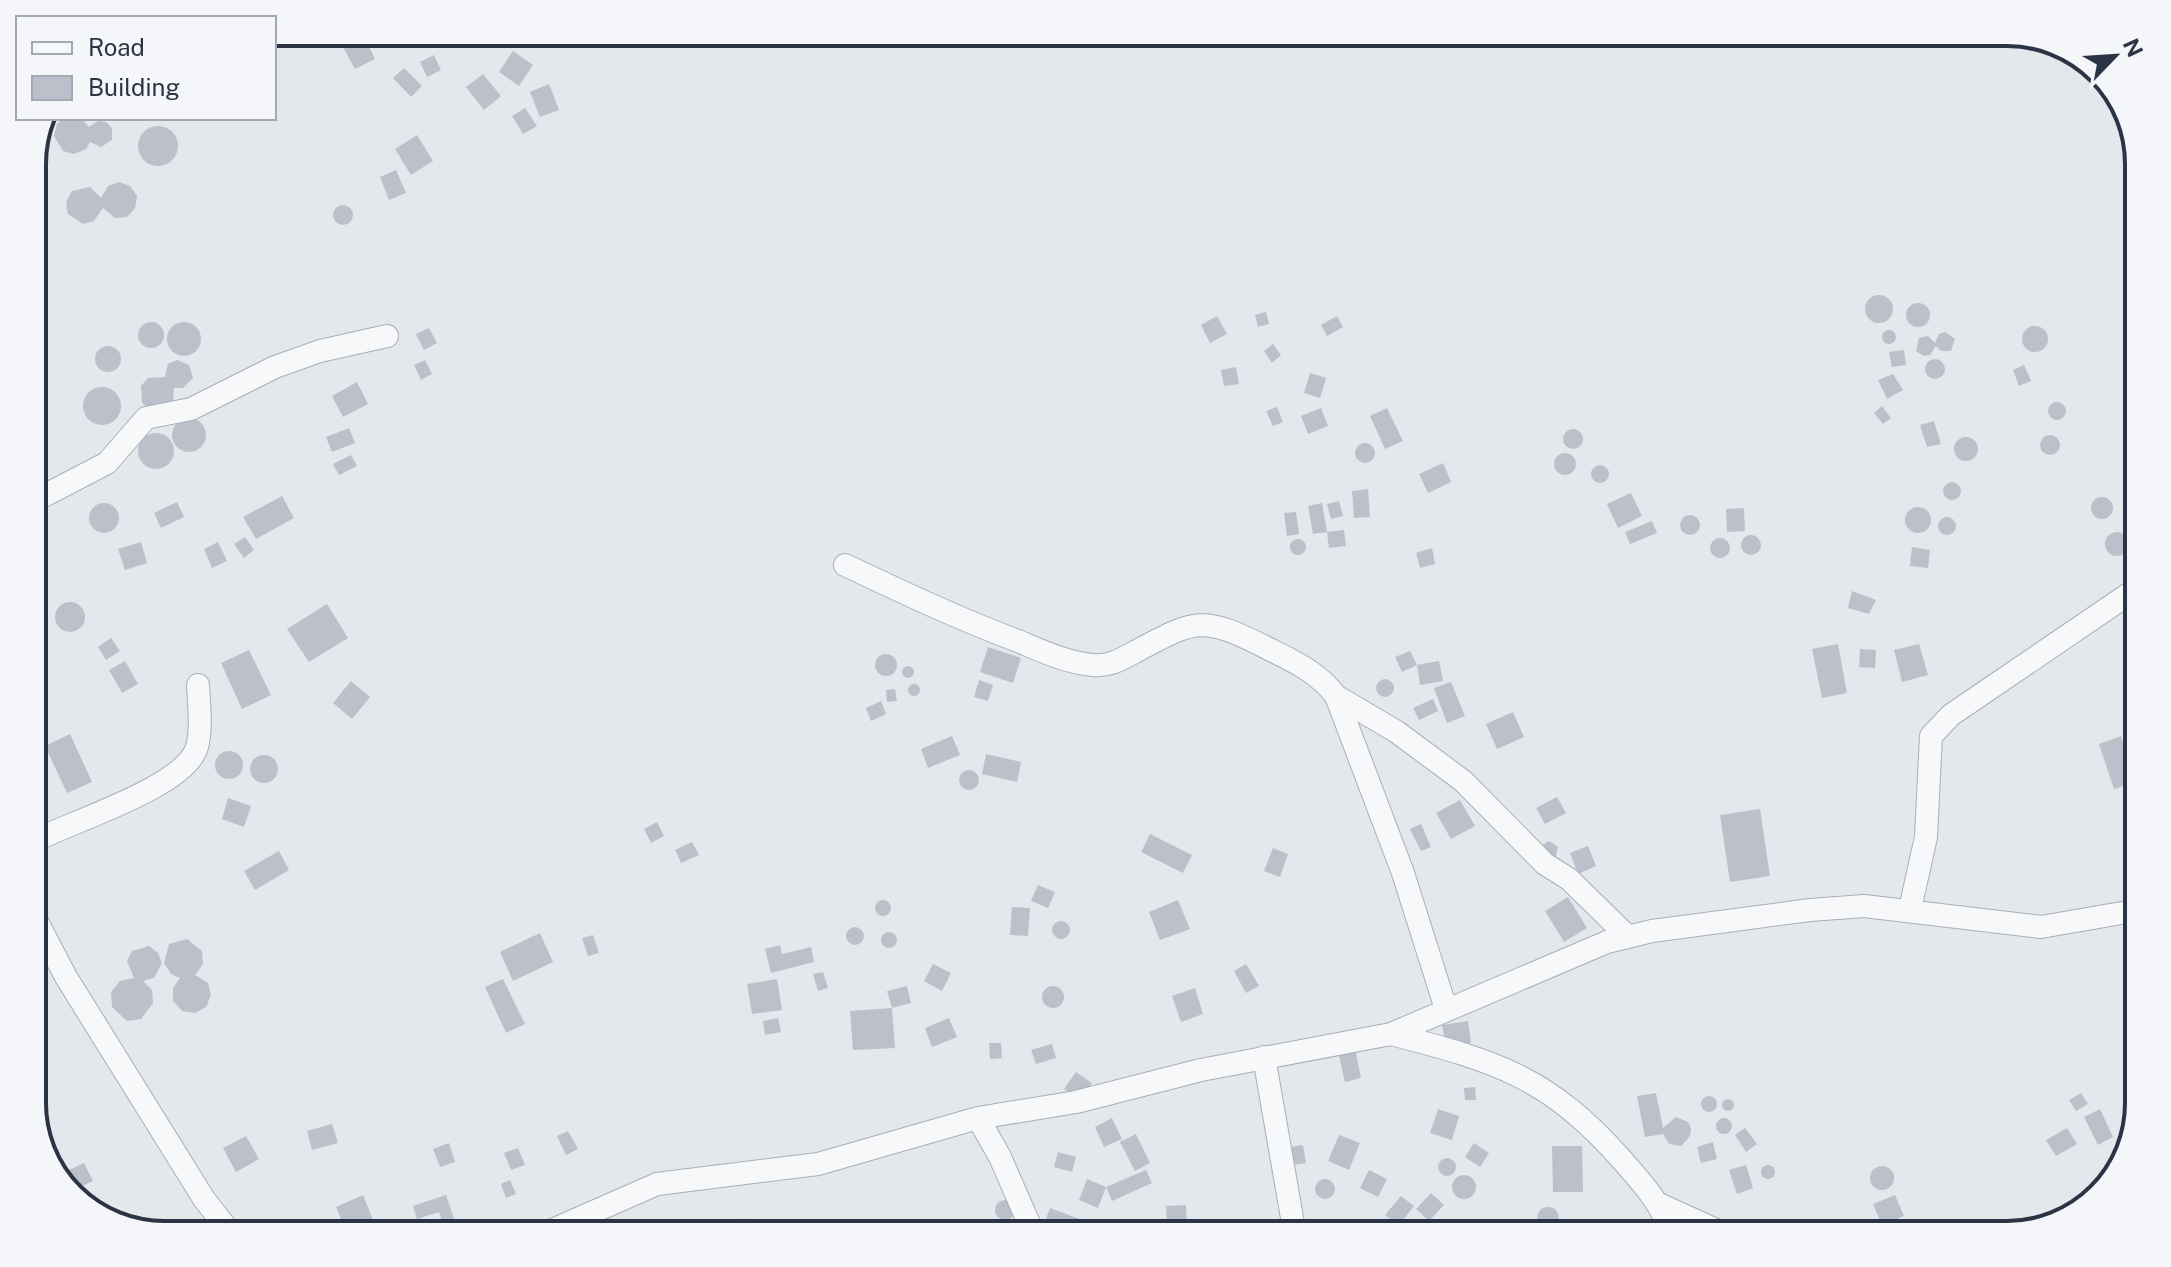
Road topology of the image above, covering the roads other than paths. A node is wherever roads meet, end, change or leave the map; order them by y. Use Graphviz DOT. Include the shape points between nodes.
graph roads {
  1 [pos="387,336"];
  2 [pos="46,495"];
  3 [pos="845,565"];
  4 [pos="2125,597"];
  5 [pos="198,685"];
  6 [pos="1336,696"];
  7 [pos="46,835"];
  8 [pos="1910,909"];
  9 [pos="2125,912"];
  10 [pos="1628,937"];
  11 [pos="46,939"];
  12 [pos="1446,1009"];
  13 [pos="1391,1034"];
  14 [pos="1264,1057"];
  15 [pos="978,1118"];
  16 [pos="1661,1205"];
  17 [pos="221,1221"];
  18 [pos="573,1221"];
  19 [pos="1028,1221"];
  20 [pos="1293,1221"];
  21 [pos="1667,1221"];
  22 [pos="1696,1221"];
  1 -- 2 [label="street" via="320,351 191,409 146,418 107,463"];
  3 -- 6 [label="street" via="975,625 1096,666 1112,664 1183,628 1210,623 1227,627 1301,665"];
  4 -- 8 [label="street" via="1951,715 1931,736 1926,837"];
  5 -- 7 [label="street" via="196,750 184,769 151,791"];
  6 -- 10 [label="street" via="1397,732 1463,781"];
  6 -- 12 [label="street" via="1403,873"];
  8 -- 9 [label="street" via="2041,927"];
  8 -- 10 [label="street" via="1810,910"];
  10 -- 12 [label="street"];
  11 -- 17 [label="street"];
  12 -- 13 [label="street"];
  13 -- 14 [label="street"];
  13 -- 16 [label="street" via="1482,1057 1555,1095 1584,1119"];
  14 -- 15 [label="street" via="1076,1102"];
  14 -- 20 [label="street"];
  15 -- 18 [label="street" via="818,1164 657,1184"];
  15 -- 19 [label="street"];
  16 -- 21 [label="street"];
  16 -- 22 [label="street"];
}
